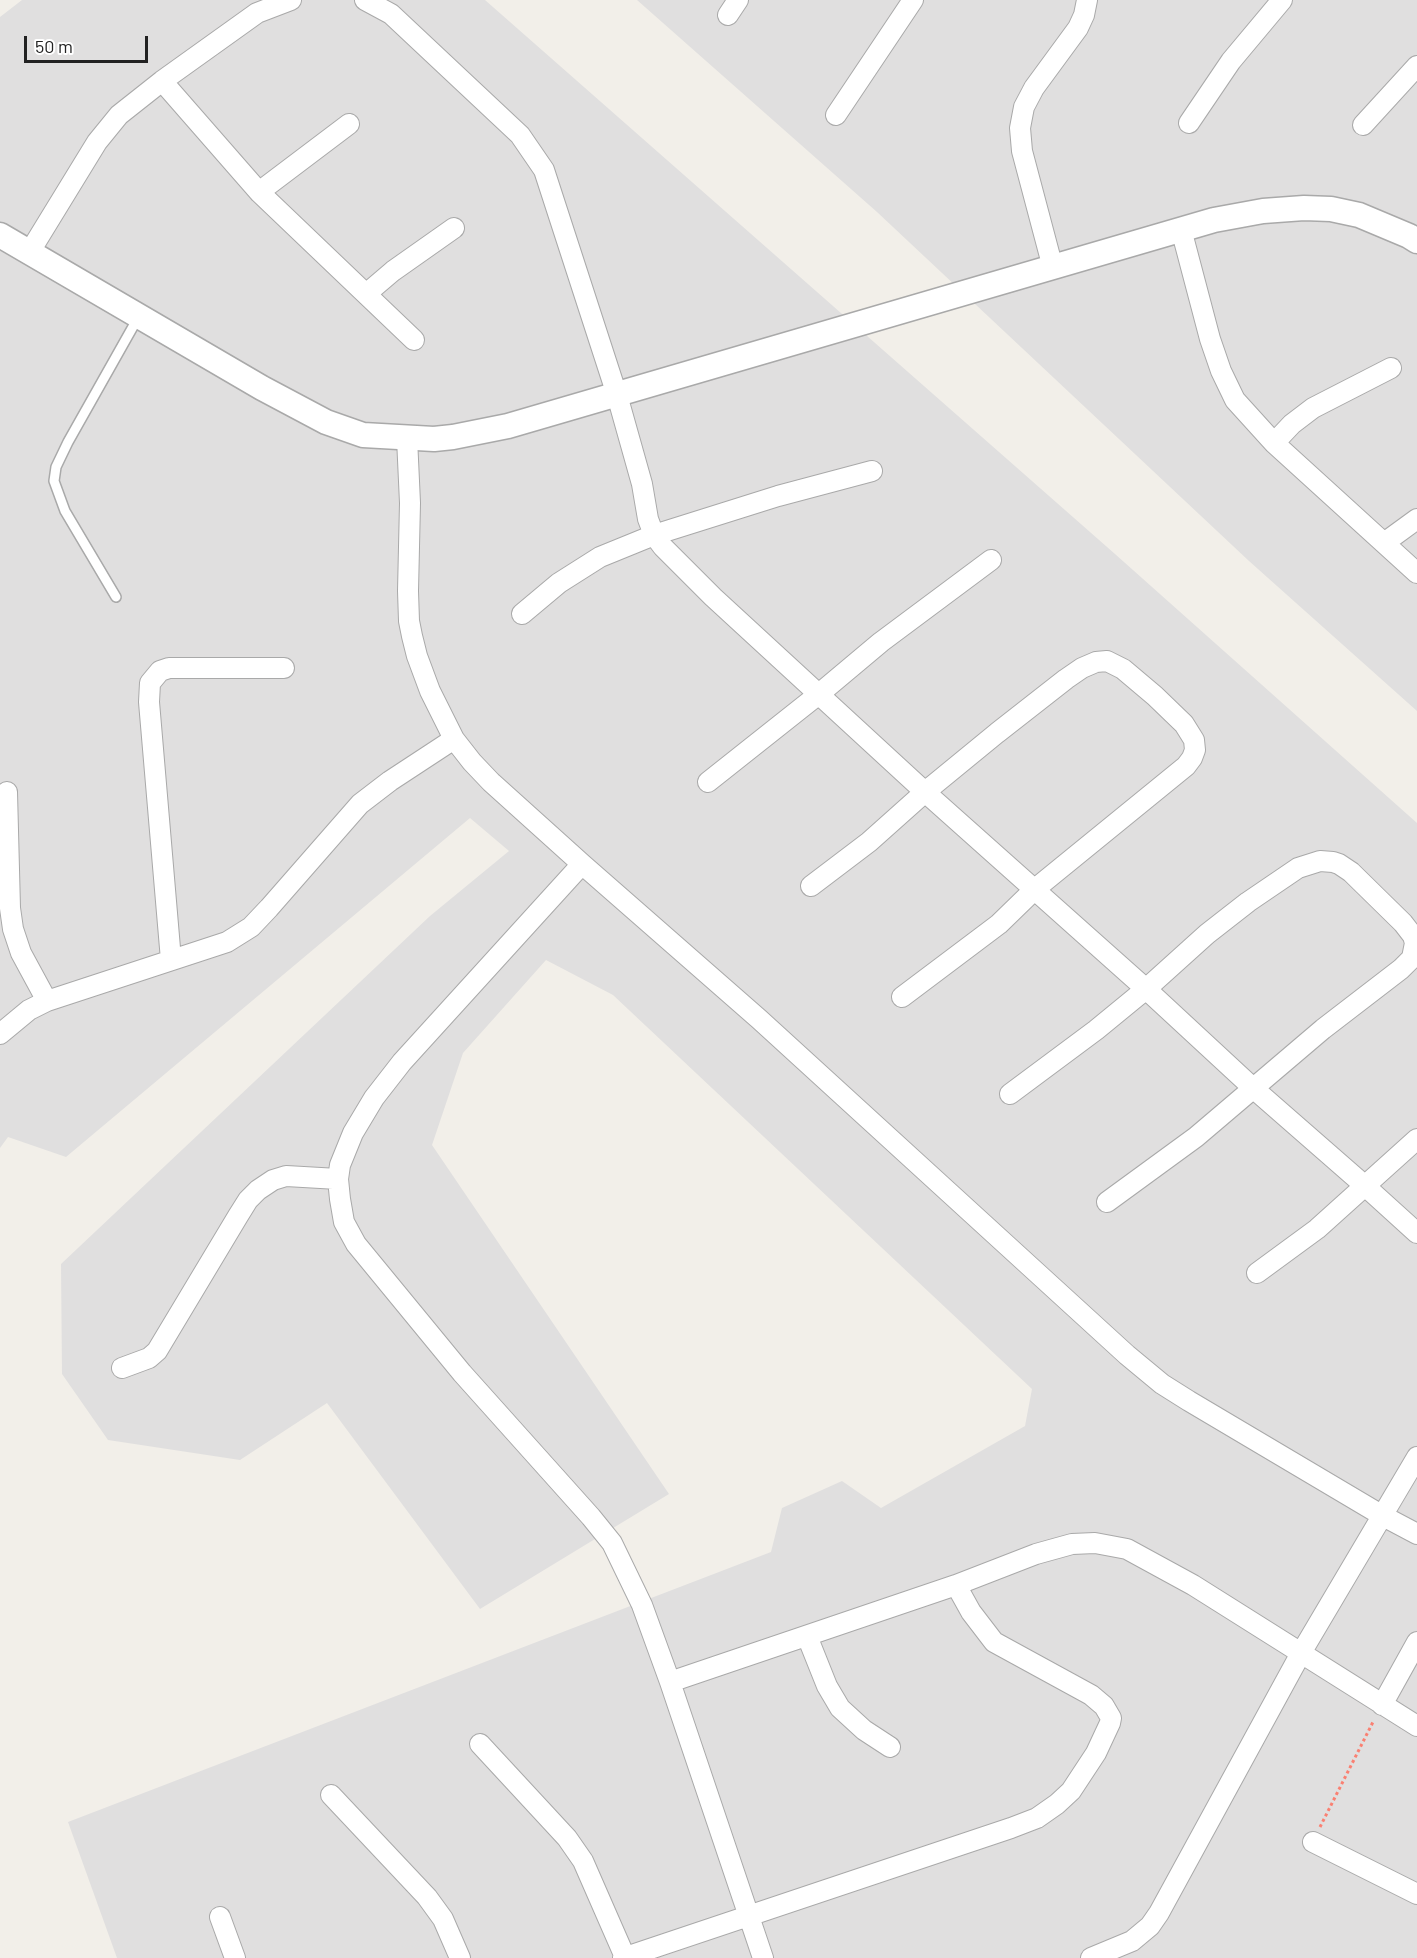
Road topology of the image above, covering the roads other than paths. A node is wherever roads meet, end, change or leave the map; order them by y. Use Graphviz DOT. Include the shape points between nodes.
graph roads {
  1 [pos="291,0"];
  2 [pos="365,0"];
  3 [pos="913,0"];
  4 [pos="1087,0"];
  5 [pos="1282,0"];
  6 [pos="1417,66"];
  7 [pos="162,81"];
  8 [pos="836,116"];
  9 [pos="1189,123"];
  10 [pos="349,124"];
  11 [pos="1363,125"];
  12 [pos="259,192"];
  13 [pos="454,228"];
  14 [pos="1181,229"];
  15 [pos="0,235"];
  16 [pos="1414,235"];
  17 [pos="29,253"];
  18 [pos="1053,268"];
  19 [pos="366,294"];
  20 [pos="139,316"];
  21 [pos="414,339"];
  22 [pos="1391,368"];
  23 [pos="617,395"];
  24 [pos="407,438"];
  25 [pos="1274,443"];
  26 [pos="872,471"];
  27 [pos="1417,519"];
  28 [pos="654,535"];
  29 [pos="1384,543"];
  30 [pos="990,560"];
  31 [pos="1417,573"];
  32 [pos="116,597"];
  33 [pos="522,614"];
  34 [pos="284,668"];
  35 [pos="819,694"];
  36 [pos="454,739"];
  37 [pos="708,782"];
  38 [pos="7,792"];
  39 [pos="925,792"];
  40 [pos="582,864"];
  41 [pos="812,886"];
  42 [pos="1035,889"];
  43 [pos="171,960"];
  44 [pos="1146,989"];
  45 [pos="902,997"];
  46 [pos="47,1001"];
  47 [pos="0,1034"];
  48 [pos="1253,1088"];
  49 [pos="1010,1094"];
  50 [pos="1417,1139"];
  51 [pos="338,1179"];
  52 [pos="1364,1185"];
  53 [pos="1107,1203"];
  54 [pos="1417,1233"];
  55 [pos="1257,1273"];
  56 [pos="122,1368"];
  57 [pos="1417,1457"];
  58 [pos="1383,1516"];
  59 [pos="1417,1534"];
  60 [pos="956,1585"];
  61 [pos="807,1636"];
  62 [pos="1417,1642"];
  63 [pos="1301,1653"];
  64 [pos="670,1682"];
  65 [pos="1382,1705"];
  66 [pos="1417,1726"];
  67 [pos="480,1744"];
  68 [pos="890,1746"];
  69 [pos="331,1795"];
  70 [pos="1312,1842"];
  71 [pos="1417,1894"];
  72 [pos="748,1916"];
  73 [pos="220,1917"];
  74 [pos="235,1958"];
  75 [pos="460,1958"];
  76 [pos="624,1958"];
  77 [pos="763,1958"];
  78 [pos="1091,1958"];
  1 -- 7 [label="street" via="257,13"];
  2 -- 23 [label="street" via="391,14 520,135 533,152 553,195"];
  3 -- 8 [label="street"];
  4 -- 18 [label="street" via="1078,28 1024,107 1020,128 1022,151"];
  5 -- 9 [label="street" via="1231,61"];
  6 -- 11 [label="street"];
  7 -- 12 [label="street"];
  7 -- 17 [label="street" via="137,99 97,142"];
  10 -- 12 [label="street"];
  12 -- 19 [label="street"];
  13 -- 19 [label="street"];
  14 -- 16 [label="street" via="1263,211 1304,208 1359,215"];
  14 -- 18 [label="street"];
  14 -- 25 [label="street" via="1221,371 1235,400"];
  15 -- 17 [label="street"];
  17 -- 20 [label="street"];
  18 -- 23 [label="street"];
  19 -- 21 [label="street"];
  20 -- 24 [label="street" via="326,422 363,435"];
  20 -- 32 [label="lane" via="68,442 54,481 65,511"];
  22 -- 25 [label="street" via="1313,408"];
  23 -- 24 [label="street" via="508,426 453,437"];
  23 -- 28 [label="street"];
  24 -- 36 [label="street" via="409,621 430,691"];
  25 -- 29 [label="street"];
  26 -- 28 [label="street"];
  27 -- 29 [label="street"];
  28 -- 33 [label="street" via="600,557 559,583"];
  28 -- 35 [label="street" via="714,597"];
  29 -- 31 [label="street"];
  30 -- 35 [label="street"];
  34 -- 43 [label="street" via="169,668 160,671 150,683 148,702"];
  35 -- 37 [label="street"];
  35 -- 39 [label="street"];
  36 -- 40 [label="street" via="491,782"];
  36 -- 43 [label="street" via="360,804 251,927 227,942"];
  38 -- 46 [label="street" via="13,929 21,953"];
  39 -- 41 [label="street"];
  39 -- 42 [label="street"];
  39 -- 42 [label="street" via="1066,679 1096,662 1116,665 1155,696 1184,724 1194,740 1192,758 1176,776"];
  40 -- 51 [label="street" via="374,1098 352,1133"];
  40 -- 58 [label="street" via="768,1027 1127,1355 1189,1401"];
  42 -- 44 [label="street"];
  42 -- 45 [label="street" via="999,924"];
  43 -- 46 [label="street"];
  44 -- 48 [label="street"];
  44 -- 48 [label="street" via="1207,934 1298,868 1320,861 1333,862 1364,884 1413,936 1412,958"];
  44 -- 49 [label="street"];
  46 -- 47 [label="street"];
  48 -- 52 [label="street"];
  48 -- 53 [label="street" via="1196,1137"];
  50 -- 52 [label="street"];
  51 -- 56 [label="street" via="286,1176 258,1190 248,1200 157,1351"];
  51 -- 64 [label="street" via="344,1222 356,1244 612,1543 642,1605"];
  52 -- 54 [label="street"];
  52 -- 55 [label="street" via="1317,1229"];
  57 -- 58 [label="street"];
  58 -- 59 [label="street"];
  58 -- 63 [label="street"];
  60 -- 61 [label="street"];
  60 -- 63 [label="street" via="1072,1544 1108,1544 1159,1566"];
  60 -- 72 [label="street" via="994,1642 1104,1706 1111,1718 1096,1753 1071,1791 1037,1818"];
  61 -- 64 [label="street"];
  61 -- 68 [label="street" via="840,1708"];
  62 -- 65 [label="street"];
  63 -- 65 [label="street"];
  63 -- 78 [label="street" via="1159,1913 1144,1933"];
  64 -- 72 [label="street"];
  65 -- 66 [label="street"];
  67 -- 76 [label="street" via="567,1838 583,1861"];
  69 -- 75 [label="street" via="428,1897 443,1919"];
  70 -- 71 [label="street"];
  72 -- 76 [label="street"];
  72 -- 77 [label="street"];
  73 -- 74 [label="street"];
}
